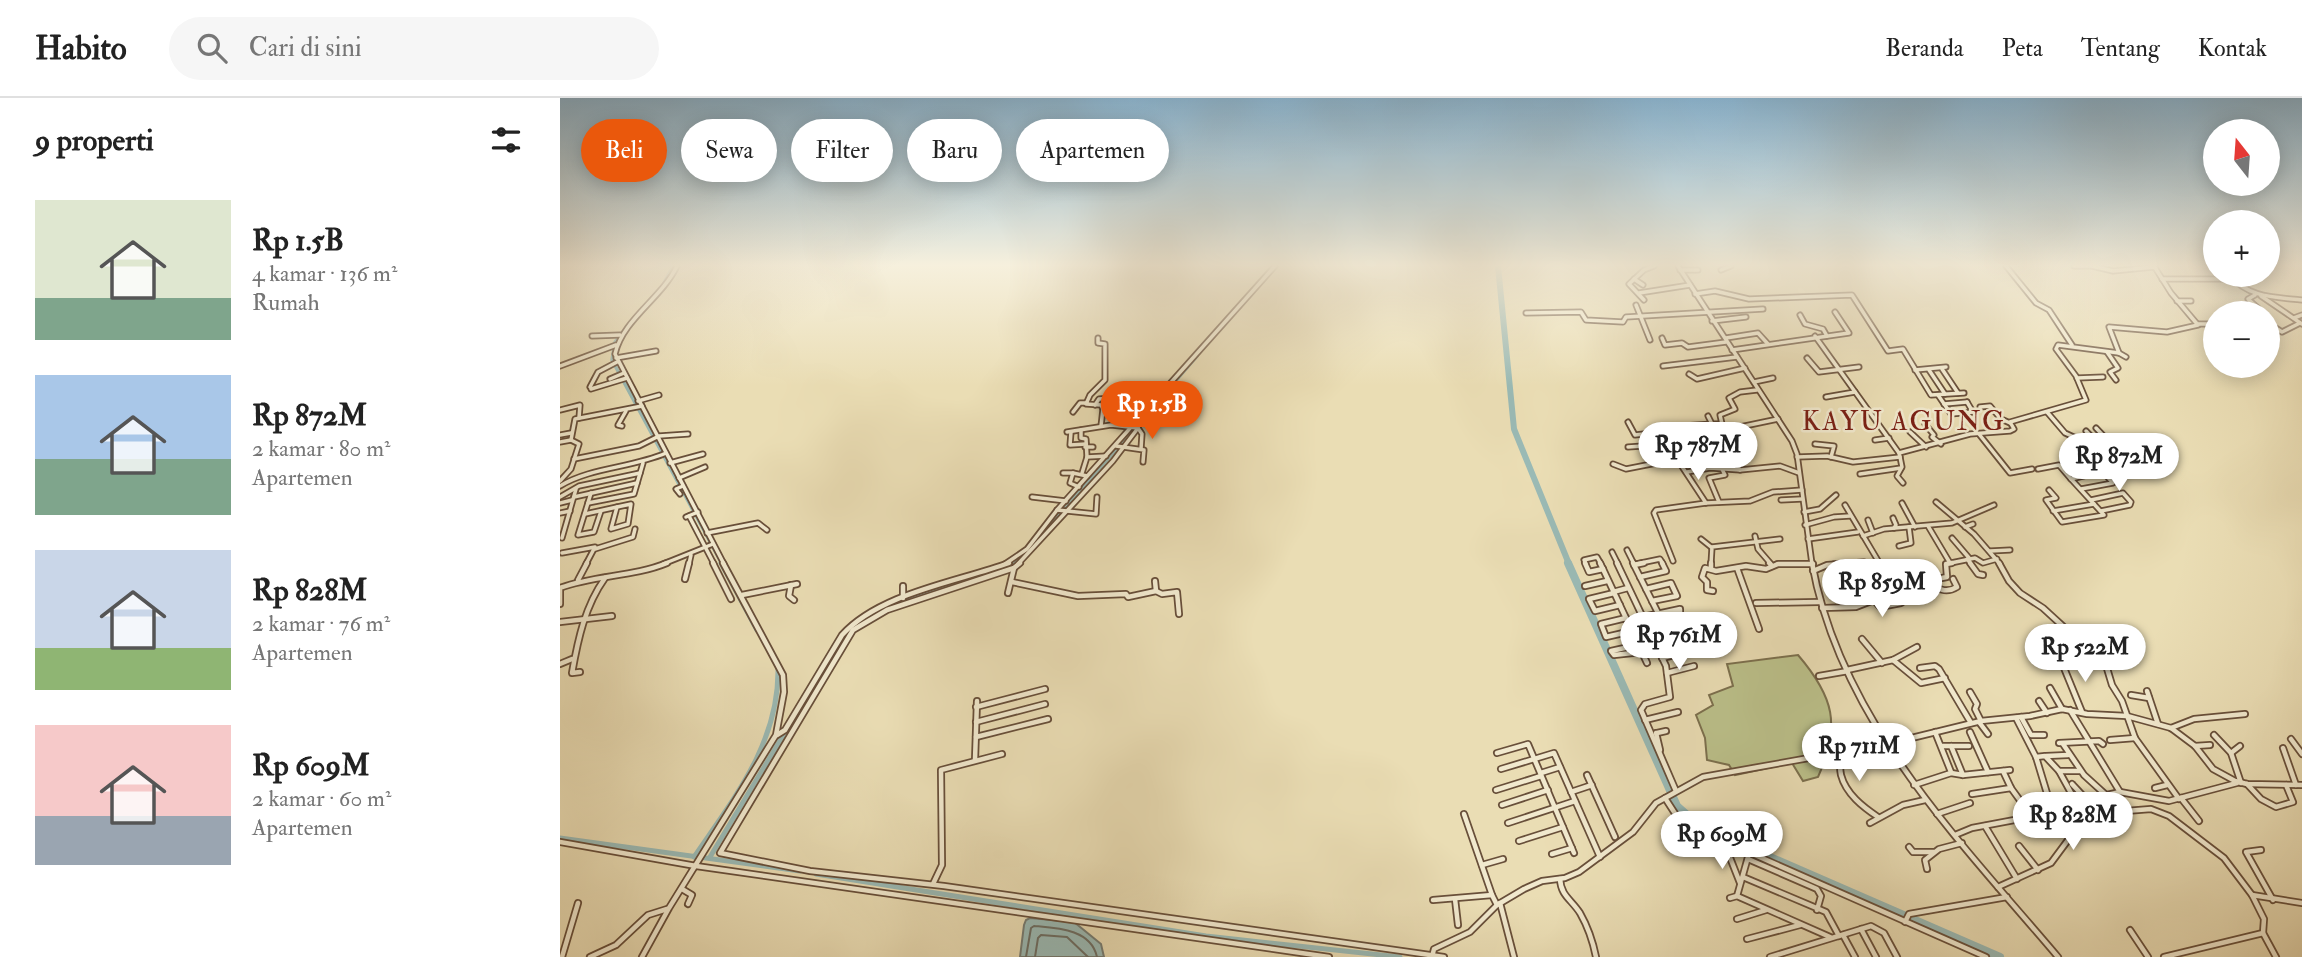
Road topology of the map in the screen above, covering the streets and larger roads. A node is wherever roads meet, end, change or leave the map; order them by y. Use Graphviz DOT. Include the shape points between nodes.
graph roads {
  1 [pos="648,306"];
  2 [pos="1239,306"];
  3 [pos="1636,306"];
  4 [pos="1703,306"];
  5 [pos="1859,306"];
  6 [pos="2042,306"];
  7 [pos="2181,306"];
  8 [pos="2273,306"];
  9 [pos="1763,309"];
  10 [pos="1835,312"];
  11 [pos="1526,313"];
  12 [pos="1707,313"];
  13 [pos="1800,315"];
  14 [pos="2302,315"];
  15 [pos="1640,317"];
  16 [pos="1746,317"];
  17 [pos="2294,318"];
  18 [pos="1712,321"];
  19 [pos="2301,323"];
  20 [pos="2197,324"];
  21 [pos="2203,324"];
  22 [pos="2280,330"];
  23 [pos="622,335"];
  24 [pos="1827,335"];
  25 [pos="592,336"];
  26 [pos="1815,336"];
  27 [pos="1098,338"];
  28 [pos="1662,338"];
  29 [pos="1650,340"];
  30 [pos="1725,340"];
  31 [pos="1768,344"];
  32 [pos="2072,345"];
  33 [pos="613,346"];
  34 [pos="1732,350"];
  35 [pos="656,351"];
  36 [pos="2107,352"];
  37 [pos="2119,353"];
  38 [pos="1737,357"];
  39 [pos="2126,357"];
  40 [pos="1808,358"];
  41 [pos="617,361"];
  42 [pos="560,366"];
  43 [pos="1663,366"];
  44 [pos="1859,367"];
  45 [pos="1745,369"];
  46 [pos="1839,369"];
  47 [pos="1928,369"];
  48 [pos="1915,370"];
  49 [pos="1689,374"];
  50 [pos="622,377"];
  51 [pos="2103,377"];
  52 [pos="1773,378"];
  53 [pos="2077,378"];
  54 [pos="610,379"];
  55 [pos="2116,380"];
  56 [pos="1754,382"];
  57 [pos="1757,390"];
  58 [pos="1855,392"];
  59 [pos="1958,393"];
  60 [pos="1964,393"];
  61 [pos="1945,394"];
  62 [pos="660,395"];
  63 [pos="1938,395"];
  64 [pos="1826,397"];
  65 [pos="638,401"];
  66 [pos="1087,403"];
  67 [pos="1944,404"];
  68 [pos="1095,406"];
  69 [pos="640,407"];
  70 [pos="1149,407"];
  71 [pos="1980,407"];
  72 [pos="1103,409"];
  73 [pos="1110,409"];
  74 [pos="560,410"];
  75 [pos="628,410"];
  76 [pos="1073,412"];
  77 [pos="2047,412"];
  78 [pos="1708,416"];
  79 [pos="579,418"];
  80 [pos="1778,419"];
  81 [pos="1628,422"];
  82 [pos="2010,423"];
  83 [pos="1712,424"];
  84 [pos="1925,424"];
  85 [pos="622,426"];
  86 [pos="1101,426"];
  87 [pos="1135,427"];
  88 [pos="1654,428"];
  89 [pos="2096,428"];
  90 [pos="1081,430"];
  91 [pos="2086,431"];
  92 [pos="1716,432"];
  93 [pos="1910,432"];
  94 [pos="571,433"];
  95 [pos="688,434"];
  96 [pos="1979,434"];
  97 [pos="560,435"];
  98 [pos="656,438"];
  99 [pos="1889,438"];
  100 [pos="571,440"];
  101 [pos="1875,440"];
  102 [pos="560,442"];
  103 [pos="1724,444"];
  104 [pos="1815,444"];
  105 [pos="1941,444"];
  106 [pos="1658,445"];
  107 [pos="1086,446"];
  108 [pos="1116,446"];
  109 [pos="1093,447"];
  110 [pos="1628,447"];
  111 [pos="1926,447"];
  112 [pos="1124,448"];
  113 [pos="1141,449"];
  114 [pos="2126,451"];
  115 [pos="1664,452"];
  116 [pos="2119,452"];
  117 [pos="663,454"];
  118 [pos="703,454"];
  119 [pos="2108,454"];
  120 [pos="1900,455"];
  121 [pos="1087,457"];
  122 [pos="1797,457"];
  123 [pos="1831,457"];
  124 [pos="2096,457"];
  125 [pos="1105,458"];
  126 [pos="575,459"];
  127 [pos="1669,459"];
  128 [pos="2138,460"];
  129 [pos="1112,461"];
  130 [pos="1143,462"];
  131 [pos="2129,462"];
  132 [pos="643,463"];
  133 [pos="670,463"];
  134 [pos="1613,464"];
  135 [pos="705,467"];
  136 [pos="1900,468"];
  137 [pos="1722,469"];
  138 [pos="2032,469"];
  139 [pos="2038,469"];
  140 [pos="1740,470"];
  141 [pos="2078,470"];
  142 [pos="1687,472"];
  143 [pos="2104,472"];
  144 [pos="640,473"];
  145 [pos="1063,473"];
  146 [pos="1073,473"];
  147 [pos="1082,473"];
  148 [pos="1799,473"];
  149 [pos="1860,474"];
  150 [pos="2084,476"];
  151 [pos="679,478"];
  152 [pos="1090,479"];
  153 [pos="2071,479"];
  154 [pos="638,483"];
  155 [pos="1903,483"];
  156 [pos="560,484"];
  157 [pos="576,487"];
  158 [pos="681,487"];
  159 [pos="1079,487"];
  160 [pos="2081,489"];
  161 [pos="1802,490"];
  162 [pos="2049,491"];
  163 [pos="591,493"];
  164 [pos="680,494"];
  165 [pos="1836,495"];
  166 [pos="1032,497"];
  167 [pos="1097,497"];
  168 [pos="573,499"];
  169 [pos="1802,499"];
  170 [pos="560,500"];
  171 [pos="1781,500"];
  172 [pos="1066,501"];
  173 [pos="1719,502"];
  174 [pos="1936,502"];
  175 [pos="2092,502"];
  176 [pos="588,503"];
  177 [pos="1706,503"];
  178 [pos="1902,503"];
  179 [pos="1845,505"];
  180 [pos="1994,505"];
  181 [pos="617,507"];
  182 [pos="601,510"];
  183 [pos="570,511"];
  184 [pos="1061,511"];
  185 [pos="2053,511"];
  186 [pos="2100,511"];
  187 [pos="1804,512"];
  188 [pos="560,513"];
  189 [pos="584,514"];
  190 [pos="691,515"];
  191 [pos="1850,516"];
  192 [pos="1894,519"];
  193 [pos="1868,520"];
  194 [pos="566,522"];
  195 [pos="1957,522"];
  196 [pos="560,523"];
  197 [pos="1973,524"];
  198 [pos="1805,525"];
  199 [pos="1928,526"];
  200 [pos="1912,527"];
  201 [pos="1965,527"];
  202 [pos="1894,528"];
  203 [pos="635,529"];
  204 [pos="767,530"];
  205 [pos="702,531"];
  206 [pos="1859,532"];
  207 [pos="1873,533"];
  208 [pos="1755,536"];
  209 [pos="1863,536"];
  210 [pos="562,538"];
  211 [pos="1952,538"];
  212 [pos="1701,539"];
  213 [pos="1780,539"];
  214 [pos="1808,539"];
  215 [pos="1756,542"];
  216 [pos="709,546"];
  217 [pos="1899,546"];
  218 [pos="1711,547"];
  219 [pos="595,549"];
  220 [pos="1627,550"];
  221 [pos="2010,550"];
  222 [pos="1990,551"];
  223 [pos="1612,552"];
  224 [pos="562,553"];
  225 [pos="691,555"];
  226 [pos="720,558"];
  227 [pos="1969,559"];
  228 [pos="1997,559"];
  229 [pos="713,561"];
  230 [pos="1673,561"];
  231 [pos="1864,562"];
  232 [pos="1951,563"];
  233 [pos="1012,565"];
  234 [pos="1634,565"];
  235 [pos="1772,566"];
  236 [pos="1737,568"];
  237 [pos="1813,568"];
  238 [pos="1602,569"];
  239 [pos="1711,569"];
  240 [pos="1902,569"];
  241 [pos="1983,575"];
  242 [pos="606,576"];
  243 [pos="1640,576"];
  244 [pos="685,579"];
  245 [pos="1953,579"];
  246 [pos="578,581"];
  247 [pos="1155,581"];
  248 [pos="1608,581"];
  249 [pos="1012,582"];
  250 [pos="1928,582"];
  251 [pos="1911,585"];
  252 [pos="903,586"];
  253 [pos="1586,586"];
  254 [pos="1629,588"];
  255 [pos="560,589"];
  256 [pos="1646,589"];
  257 [pos="1891,589"];
  258 [pos="1156,591"];
  259 [pos="1713,591"];
  260 [pos="1614,592"];
  261 [pos="926,593"];
  262 [pos="1008,593"];
  263 [pos="741,595"];
  264 [pos="903,598"];
  265 [pos="731,599"];
  266 [pos="794,600"];
  267 [pos="1874,600"];
  268 [pos="1652,601"];
  269 [pos="1819,601"];
  270 [pos="1756,603"];
  271 [pos="1901,603"];
  272 [pos="560,604"];
  273 [pos="1620,605"];
  274 [pos="1821,608"];
  275 [pos="1658,613"];
  276 [pos="871,614"];
  277 [pos="1179,614"];
  278 [pos="612,616"];
  279 [pos="1643,617"];
  280 [pos="586,618"];
  281 [pos="1626,618"];
  282 [pos="560,622"];
  283 [pos="1759,629"];
  284 [pos="1649,630"];
  285 [pos="1632,632"];
  286 [pos="844,635"];
  287 [pos="1862,639"];
  288 [pos="1655,644"];
  289 [pos="1639,645"];
  290 [pos="1917,647"];
  291 [pos="1642,652"];
  292 [pos="831,654"];
  293 [pos="839,655"];
  294 [pos="2103,655"];
  295 [pos="1662,658"];
  296 [pos="572,659"];
  297 [pos="1893,660"];
  298 [pos="1647,663"];
  299 [pos="1882,663"];
  300 [pos="560,664"];
  301 [pos="1694,666"];
  302 [pos="1920,668"];
  303 [pos="1847,671"];
  304 [pos="580,672"];
  305 [pos="1667,673"];
  306 [pos="1819,676"];
  307 [pos="1945,678"];
  308 [pos="2050,688"];
  309 [pos="1045,689"];
  310 [pos="2147,691"];
  311 [pos="1970,692"];
  312 [pos="2131,695"];
  313 [pos="2149,698"];
  314 [pos="976,701"];
  315 [pos="2039,701"];
  316 [pos="1045,704"];
  317 [pos="976,707"];
  318 [pos="2062,709"];
  319 [pos="2069,710"];
  320 [pos="1678,712"];
  321 [pos="2082,712"];
  322 [pos="2047,713"];
  323 [pos="2245,714"];
  324 [pos="2127,716"];
  325 [pos="2018,718"];
  326 [pos="1048,719"];
  327 [pos="1645,720"];
  328 [pos="1980,721"];
  329 [pos="976,722"];
  330 [pos="1971,723"];
  331 [pos="2158,723"];
  332 [pos="2171,728"];
  333 [pos="1666,731"];
  334 [pos="1935,732"];
  335 [pos="1970,732"];
  336 [pos="1654,734"];
  337 [pos="1988,734"];
  338 [pos="776,735"];
  339 [pos="2044,735"];
  340 [pos="2214,735"];
  341 [pos="975,737"];
  342 [pos="2135,738"];
  343 [pos="2291,739"];
  344 [pos="2110,740"];
  345 [pos="2091,743"];
  346 [pos="1887,744"];
  347 [pos="2104,744"];
  348 [pos="2210,745"];
  349 [pos="1941,746"];
  350 [pos="1951,746"];
  351 [pos="1969,746"];
  352 [pos="2195,746"];
  353 [pos="2240,746"];
  354 [pos="2283,748"];
  355 [pos="1840,752"];
  356 [pos="1497,753"];
  357 [pos="2231,753"];
  358 [pos="1002,754"];
  359 [pos="2302,754"];
  360 [pos="2068,755"];
  361 [pos="2045,756"];
  362 [pos="2036,757"];
  363 [pos="1534,759"];
  364 [pos="975,761"];
  365 [pos="1560,767"];
  366 [pos="1501,769"];
  367 [pos="2010,770"];
  368 [pos="2003,771"];
  369 [pos="2059,771"];
  370 [pos="2080,771"];
  371 [pos="1989,772"];
  372 [pos="1951,773"];
  373 [pos="1541,775"];
  374 [pos="1587,775"];
  375 [pos="1963,775"];
  376 [pos="2242,783"];
  377 [pos="2072,784"];
  378 [pos="1592,785"];
  379 [pos="1914,785"];
  380 [pos="2167,785"];
  381 [pos="2286,785"];
  382 [pos="2299,785"];
  383 [pos="2011,788"];
  384 [pos="2155,788"];
  385 [pos="1496,790"];
  386 [pos="1548,790"];
  387 [pos="1571,792"];
  388 [pos="2120,792"];
  389 [pos="1671,794"];
  390 [pos="1972,794"];
  391 [pos="2106,795"];
  392 [pos="2180,798"];
  393 [pos="1925,800"];
  394 [pos="2086,800"];
  395 [pos="1575,802"];
  396 [pos="2076,802"];
  397 [pos="737,803"];
  398 [pos="1970,803"];
  399 [pos="747,805"];
  400 [pos="1502,805"];
  401 [pos="2064,805"];
  402 [pos="1555,808"];
  403 [pos="1464,814"];
  404 [pos="1937,814"];
  405 [pos="1878,817"];
  406 [pos="2032,817"];
  407 [pos="2199,821"];
  408 [pos="1508,823"];
  409 [pos="1870,823"];
  410 [pos="1985,826"];
  411 [pos="1563,827"];
  412 [pos="1955,835"];
  413 [pos="1615,837"];
  414 [pos="1519,841"];
  415 [pos="560,842"];
  416 [pos="1962,843"];
  417 [pos="2019,846"];
  418 [pos="1909,847"];
  419 [pos="1727,849"];
  420 [pos="2261,850"];
  421 [pos="1934,852"];
  422 [pos="1552,854"];
  423 [pos="1749,856"];
  424 [pos="1600,857"];
  425 [pos="1503,859"];
  426 [pos="697,864"];
  427 [pos="1482,865"];
  428 [pos="1927,869"];
  429 [pos="2038,870"];
  430 [pos="1743,877"];
  431 [pos="1560,879"];
  432 [pos="2017,879"];
  433 [pos="1741,884"];
  434 [pos="933,885"];
  435 [pos="1998,887"];
  436 [pos="682,889"];
  437 [pos="1492,894"];
  438 [pos="2252,895"];
  439 [pos="1737,896"];
  440 [pos="2007,897"];
  441 [pos="1730,898"];
  442 [pos="1455,899"];
  443 [pos="1433,900"];
  444 [pos="2273,900"];
  445 [pos="578,903"];
  446 [pos="2302,903"];
  447 [pos="688,904"];
  448 [pos="1499,904"];
  449 [pos="669,908"];
  450 [pos="1768,909"];
  451 [pos="1817,909"];
  452 [pos="1737,919"];
  453 [pos="1906,919"];
  454 [pos="1802,924"];
  455 [pos="1458,925"];
  456 [pos="1861,929"];
  457 [pos="2130,930"];
  458 [pos="2263,933"];
  459 [pos="1841,936"];
  460 [pos="1832,938"];
  461 [pos="1747,939"];
  462 [pos="1432,956"];
  463 [pos="1852,956"];
  464 [pos="562,957"];
  465 [pos="590,957"];
  466 [pos="642,957"];
  467 [pos="1329,957"];
  468 [pos="1444,957"];
  469 [pos="1514,957"];
  470 [pos="1596,957"];
  471 [pos="1770,957"];
  472 [pos="1875,957"];
  473 [pos="1897,957"];
  474 [pos="1986,957"];
  475 [pos="2058,957"];
  476 [pos="2148,957"];
  477 [pos="2165,957"];
  478 [pos="2276,957"];
  1 -- 23 [label="street"];
  2 -- 70 [label="street"];
  3 -- 15 [label="street"];
  4 -- 12 [label="street"];
  5 -- 48 [label="street" via="1888,351 1903,349"];
  6 -- 32 [label="street"];
  7 -- 20 [label="street"];
  8 -- 17 [label="street"];
  9 -- 12 [label="street"];
  10 -- 24 [label="street" via="1849,333"];
  11 -- 15 [label="street" via="1581,312 1587,320 1623,322 1624,317"];
  12 -- 15 [label="street"];
  12 -- 18 [label="street"];
  13 -- 24 [label="street" via="1806,324"];
  14 -- 17 [label="street"];
  15 -- 29 [label="street"];
  16 -- 18 [label="street"];
  17 -- 19 [label="street"];
  18 -- 30 [label="street"];
  19 -- 22 [label="street"];
  20 -- 21 [label="street"];
  20 -- 37 [label="street" via="2142,332 2109,327"];
  23 -- 25 [label="street"];
  23 -- 33 [label="street"];
  24 -- 26 [label="street"];
  26 -- 31 [label="street"];
  26 -- 46 [label="street"];
  27 -- 66 [label="street" via="1097,342 1105,344 1105,380"];
  28 -- 30 [label="street" via="1665,345 1682,343 1686,347"];
  30 -- 31 [label="street" via="1758,333"];
  30 -- 34 [label="street"];
  31 -- 34 [label="street"];
  32 -- 36 [label="street"];
  32 -- 53 [label="street" via="2056,349"];
  33 -- 41 [label="street"];
  33 -- 42 [label="street"];
  34 -- 38 [label="street"];
  35 -- 41 [label="street"];
  36 -- 37 [label="street"];
  36 -- 55 [label="street" via="2118,368 2110,372"];
  37 -- 39 [label="street"];
  38 -- 43 [label="street"];
  38 -- 45 [label="street"];
  40 -- 46 [label="street" via="1816,371"];
  41 -- 50 [label="street"];
  41 -- 50 [label="street" via="598,372 590,388"];
  44 -- 46 [label="street"];
  45 -- 49 [label="street" via="1697,379"];
  45 -- 56 [label="street"];
  46 -- 58 [label="street"];
  47 -- 48 [label="street"];
  47 -- 59 [label="street" via="1944,367"];
  47 -- 61 [label="street"];
  48 -- 63 [label="street" via="1931,395"];
  50 -- 54 [label="street"];
  50 -- 65 [label="street"];
  51 -- 53 [label="street"];
  52 -- 56 [label="street"];
  53 -- 77 [label="street" via="2086,400"];
  56 -- 57 [label="street"];
  57 -- 80 [label="street"];
  57 -- 83 [label="street" via="1732,396 1728,401 1734,410 1720,415 1722,424"];
  58 -- 64 [label="street"];
  58 -- 99 [label="street"];
  59 -- 60 [label="street"];
  59 -- 61 [label="street"];
  61 -- 63 [label="street"];
  62 -- 65 [label="street"];
  63 -- 67 [label="street"];
  65 -- 69 [label="street"];
  66 -- 68 [label="street"];
  66 -- 76 [label="street" via="1080,403"];
  67 -- 67 [label="street" via="1951,414 1973,411 1968,402"];
  68 -- 70 [label="street" via="1098,399 1139,396 1133,406"];
  68 -- 72 [label="street"];
  69 -- 75 [label="street"];
  69 -- 98 [label="street"];
  70 -- 87 [label="street"];
  71 -- 82 [label="street" via="1990,406"];
  72 -- 73 [label="street"];
  72 -- 86 [label="street"];
  74 -- 79 [label="street" via="580,405"];
  75 -- 79 [label="street"];
  75 -- 85 [label="street" via="618,424"];
  77 -- 82 [label="street"];
  77 -- 124 [label="street" via="2064,433 2078,439"];
  78 -- 83 [label="street"];
  79 -- 94 [label="street"];
  80 -- 92 [label="street"];
  80 -- 122 [label="street"];
  81 -- 106 [label="street" via="1634,434 1652,433"];
  82 -- 96 [label="street" via="2013,429"];
  83 -- 88 [label="street"];
  83 -- 92 [label="street"];
  84 -- 105 [label="street"];
  86 -- 87 [label="street"];
  86 -- 90 [label="street"];
  87 -- 108 [label="street"];
  87 -- 112 [label="street"];
  87 -- 113 [label="street" via="1142,434"];
  89 -- 116 [label="street"];
  90 -- 107 [label="street"];
  90 -- 107 [label="street" via="1069,432 1070,445"];
  91 -- 119 [label="street"];
  92 -- 103 [label="street"];
  93 -- 111 [label="street"];
  94 -- 97 [label="street"];
  94 -- 100 [label="street"];
  95 -- 98 [label="street"];
  96 -- 105 [label="street"];
  96 -- 138 [label="street" via="2010,473"];
  98 -- 117 [label="street"];
  98 -- 126 [label="street"];
  99 -- 101 [label="street"];
  99 -- 120 [label="street"];
  100 -- 102 [label="street"];
  100 -- 126 [label="street" via="579,444"];
  103 -- 115 [label="street"];
  103 -- 140 [label="street"];
  104 -- 123 [label="street" via="1834,446"];
  105 -- 111 [label="street"];
  106 -- 110 [label="street"];
  106 -- 115 [label="street"];
  107 -- 109 [label="street"];
  107 -- 121 [label="street"];
  108 -- 112 [label="street"];
  108 -- 125 [label="street"];
  111 -- 120 [label="street"];
  112 -- 113 [label="street"];
  112 -- 129 [label="street"];
  113 -- 130 [label="street"];
  114 -- 116 [label="street"];
  115 -- 127 [label="street"];
  116 -- 119 [label="street"];
  116 -- 131 [label="street"];
  117 -- 132 [label="street"];
  117 -- 133 [label="street"];
  118 -- 133 [label="street"];
  119 -- 124 [label="street"];
  119 -- 131 [label="street" via="2122,469 2133,467"];
  120 -- 123 [label="street" via="1853,462"];
  120 -- 136 [label="street"];
  121 -- 125 [label="street"];
  121 -- 147 [label="street"];
  122 -- 123 [label="street"];
  122 -- 148 [label="street"];
  124 -- 143 [label="street" via="2106,468"];
  125 -- 129 [label="street"];
  125 -- 152 [label="street"];
  126 -- 156 [label="street" via="571,473"];
  127 -- 134 [label="street" via="1629,469"];
  127 -- 142 [label="street" via="1679,460"];
  128 -- 131 [label="street"];
  129 -- 152 [label="street"];
  132 -- 144 [label="street"];
  132 -- 156 [label="street"];
  133 -- 151 [label="street"];
  135 -- 151 [label="street"];
  136 -- 149 [label="street"];
  136 -- 155 [label="street" via="1897,476"];
  137 -- 140 [label="street"];
  137 -- 142 [label="street"];
  137 -- 173 [label="street" via="1725,475 1709,478"];
  139 -- 153 [label="street" via="2059,465"];
  140 -- 148 [label="street" via="1780,466"];
  141 -- 150 [label="street"];
  142 -- 177 [label="street"];
  143 -- 150 [label="street"];
  143 -- 160 [label="street" via="2113,483"];
  144 -- 154 [label="street"];
  144 -- 157 [label="street"];
  145 -- 146 [label="street"];
  146 -- 147 [label="street"];
  146 -- 159 [label="street" via="1070,483"];
  147 -- 152 [label="street"];
  148 -- 161 [label="street"];
  150 -- 153 [label="street"];
  151 -- 158 [label="street"];
  152 -- 159 [label="street"];
  152 -- 184 [label="street"];
  153 -- 160 [label="street"];
  154 -- 163 [label="street"];
  154 -- 176 [label="street" via="634,494"];
  157 -- 168 [label="street"];
  157 -- 170 [label="street"];
  158 -- 164 [label="street"];
  158 -- 190 [label="street"];
  159 -- 172 [label="street"];
  160 -- 175 [label="street"];
  161 -- 169 [label="street"];
  161 -- 173 [label="street" via="1773,492 1749,502"];
  162 -- 185 [label="street" via="2056,498 2046,500"];
  163 -- 168 [label="street"];
  163 -- 176 [label="street"];
  165 -- 187 [label="street" via="1820,509"];
  166 -- 172 [label="street"];
  167 -- 184 [label="street" via="1097,514"];
  168 -- 170 [label="street"];
  168 -- 183 [label="street"];
  169 -- 171 [label="street"];
  169 -- 187 [label="street"];
  172 -- 184 [label="street"];
  173 -- 177 [label="street"];
  174 -- 195 [label="street"];
  175 -- 185 [label="street"];
  175 -- 186 [label="street"];
  175 -- 186 [label="street" via="2123,493 2131,502"];
  176 -- 189 [label="street"];
  177 -- 230 [label="street" via="1655,511"];
  178 -- 200 [label="street"];
  179 -- 191 [label="street"];
  180 -- 195 [label="street"];
  181 -- 181 [label="street" via="633,505 626,525 611,528"];
  181 -- 182 [label="street"];
  182 -- 189 [label="street"];
  182 -- 189 [label="street" via="594,532 578,535"];
  183 -- 188 [label="street"];
  183 -- 194 [label="street"];
  184 -- 233 [label="street"];
  185 -- 186 [label="street" via="2062,522 2104,515"];
  187 -- 198 [label="street"];
  190 -- 205 [label="street"];
  190 -- 205 [label="street"];
  191 -- 198 [label="street"];
  191 -- 206 [label="street"];
  192 -- 202 [label="street"];
  193 -- 207 [label="street"];
  194 -- 196 [label="street"];
  194 -- 210 [label="street"];
  195 -- 199 [label="street"];
  195 -- 201 [label="street"];
  197 -- 201 [label="street"];
  198 -- 214 [label="street"];
  199 -- 200 [label="street"];
  199 -- 232 [label="street"];
  200 -- 202 [label="street"];
  200 -- 217 [label="street" via="1911,543"];
  201 -- 222 [label="street"];
  202 -- 207 [label="street"];
  203 -- 219 [label="street" via="633,537"];
  204 -- 205 [label="street" via="758,523"];
  205 -- 216 [label="street"];
  205 -- 216 [label="street"];
  206 -- 209 [label="street"];
  206 -- 214 [label="street"];
  207 -- 209 [label="street"];
  208 -- 215 [label="street"];
  209 -- 257 [label="street"];
  211 -- 227 [label="street"];
  212 -- 218 [label="street"];
  213 -- 215 [label="street"];
  214 -- 237 [label="street"];
  215 -- 218 [label="street"];
  215 -- 235 [label="street"];
  216 -- 225 [label="street"];
  216 -- 226 [label="street"];
  216 -- 229 [label="street"];
  218 -- 239 [label="street"];
  219 -- 224 [label="street"];
  219 -- 246 [label="street"];
  220 -- 234 [label="street"];
  221 -- 222 [label="street"];
  222 -- 228 [label="street"];
  223 -- 254 [label="street"];
  225 -- 242 [label="street" via="654,568"];
  225 -- 244 [label="street"];
  226 -- 229 [label="street"];
  226 -- 263 [label="street"];
  227 -- 228 [label="street" via="1984,563"];
  227 -- 232 [label="street"];
  227 -- 241 [label="street" via="1978,575"];
  228 -- 321 [label="street" via="2014,587 2069,633 2074,660 2062,663"];
  229 -- 265 [label="street"];
  231 -- 237 [label="street"];
  232 -- 250 [label="street" via="1945,564 1948,576"];
  233 -- 249 [label="street"];
  233 -- 261 [label="street"];
  234 -- 243 [label="street"];
  234 -- 243 [label="street" via="1660,559 1666,571"];
  235 -- 236 [label="street"];
  235 -- 237 [label="street"];
  236 -- 239 [label="street"];
  236 -- 283 [label="street"];
  237 -- 269 [label="street"];
  238 -- 238 [label="street" via="1597,557 1584,560 1589,572"];
  238 -- 248 [label="street"];
  239 -- 259 [label="street" via="1704,568 1702,577 1707,590"];
  240 -- 251 [label="street"];
  242 -- 246 [label="street"];
  242 -- 280 [label="street"];
  243 -- 256 [label="street"];
  245 -- 250 [label="street" via="1957,587 1947,591"];
  246 -- 255 [label="street"];
  247 -- 258 [label="street"];
  248 -- 253 [label="street"];
  248 -- 260 [label="street"];
  249 -- 258 [label="street" via="1097,597"];
  249 -- 262 [label="street"];
  250 -- 251 [label="street"];
  251 -- 257 [label="street"];
  252 -- 264 [label="street"];
  254 -- 260 [label="street"];
  254 -- 279 [label="street"];
  255 -- 272 [label="street"];
  256 -- 268 [label="street"];
  256 -- 268 [label="street" via="1671,583 1677,596"];
  257 -- 267 [label="street" via="1870,592"];
  258 -- 277 [label="street" via="1177,592"];
  260 -- 273 [label="street"];
  260 -- 273 [label="street" via="1589,599 1595,611"];
  261 -- 264 [label="street"];
  261 -- 276 [label="street"];
  263 -- 266 [label="street" via="794,585 789,596"];
  263 -- 338 [label="street" via="783,675"];
  264 -- 276 [label="street"];
  267 -- 271 [label="street" via="1880,607"];
  267 -- 274 [label="street" via="1856,607"];
  268 -- 275 [label="street"];
  269 -- 270 [label="street"];
  269 -- 274 [label="street"];
  273 -- 281 [label="street"];
  274 -- 303 [label="street"];
  275 -- 279 [label="street"];
  275 -- 284 [label="street" via="1680,609 1680,624"];
  276 -- 286 [label="street"];
  278 -- 280 [label="street"];
  279 -- 284 [label="street"];
  280 -- 282 [label="street"];
  280 -- 296 [label="street"];
  281 -- 285 [label="street"];
  281 -- 285 [label="street" via="1601,624 1606,637"];
  284 -- 285 [label="street"];
  284 -- 288 [label="street"];
  285 -- 289 [label="street"];
  286 -- 292 [label="street"];
  286 -- 293 [label="street"];
  287 -- 299 [label="street"];
  288 -- 295 [label="street"];
  288 -- 295 [label="street" via="1684,638 1690,652"];
  289 -- 291 [label="street"];
  289 -- 291 [label="street" via="1611,651"];
  290 -- 297 [label="street"];
  291 -- 298 [label="street"];
  292 -- 293 [label="street"];
  292 -- 338 [label="street" via="785,730"];
  293 -- 399 [label="street"];
  294 -- 324 [label="street"];
  295 -- 305 [label="street"];
  296 -- 300 [label="street"];
  296 -- 304 [label="street" via="572,673"];
  297 -- 299 [label="street"];
  297 -- 307 [label="street" via="1922,683"];
  299 -- 303 [label="street"];
  301 -- 305 [label="street"];
  302 -- 307 [label="street" via="1937,667"];
  303 -- 306 [label="street"];
  303 -- 346 [label="street"];
  305 -- 327 [label="street" via="1670,697 1645,704 1641,710"];
  307 -- 330 [label="street"];
  308 -- 318 [label="street"];
  309 -- 317 [label="street"];
  310 -- 313 [label="street"];
  311 -- 328 [label="street"];
  312 -- 313 [label="street"];
  313 -- 331 [label="street"];
  314 -- 317 [label="street"];
  315 -- 322 [label="street"];
  316 -- 329 [label="street"];
  317 -- 329 [label="street"];
  318 -- 319 [label="street"];
  318 -- 322 [label="street"];
  319 -- 321 [label="street"];
  319 -- 345 [label="street"];
  320 -- 327 [label="street"];
  321 -- 324 [label="street"];
  322 -- 325 [label="street"];
  323 -- 332 [label="street" via="2194,719"];
  324 -- 331 [label="street"];
  324 -- 342 [label="street"];
  325 -- 328 [label="street"];
  325 -- 339 [label="street" via="2031,734"];
  325 -- 362 [label="street"];
  326 -- 341 [label="street"];
  327 -- 336 [label="street"];
  328 -- 330 [label="street"];
  328 -- 337 [label="street"];
  329 -- 341 [label="street"];
  330 -- 334 [label="street"];
  331 -- 332 [label="street"];
  332 -- 352 [label="street"];
  333 -- 336 [label="street"];
  334 -- 346 [label="street"];
  334 -- 349 [label="street"];
  335 -- 371 [label="street"];
  336 -- 389 [label="street"];
  338 -- 397 [label="street"];
  340 -- 357 [label="street"];
  341 -- 364 [label="street"];
  342 -- 344 [label="street"];
  342 -- 380 [label="street"];
  343 -- 359 [label="street"];
  345 -- 347 [label="street"];
  345 -- 360 [label="street" via="2061,743"];
  345 -- 388 [label="street"];
  346 -- 355 [label="street"];
  346 -- 379 [label="street"];
  348 -- 352 [label="street"];
  349 -- 350 [label="street"];
  349 -- 372 [label="street"];
  350 -- 351 [label="street"];
  350 -- 375 [label="street"];
  352 -- 376 [label="street" via="2213,769"];
  353 -- 357 [label="street"];
  354 -- 382 [label="street"];
  355 -- 389 [label="street" via="1709,775"];
  355 -- 405 [label="street" via="1840,772 1851,795"];
  356 -- 363 [label="street" via="1528,744"];
  357 -- 376 [label="street"];
  358 -- 364 [label="street"];
  360 -- 361 [label="street"];
  360 -- 370 [label="street"];
  361 -- 362 [label="street"];
  361 -- 369 [label="street"];
  362 -- 401 [label="street" via="2049,800"];
  363 -- 365 [label="street" via="1554,753"];
  363 -- 366 [label="street"];
  363 -- 373 [label="street"];
  364 -- 434 [label="street" via="941,770 942,865"];
  365 -- 373 [label="street"];
  365 -- 387 [label="street"];
  367 -- 368 [label="street"];
  368 -- 371 [label="street"];
  368 -- 383 [label="street"];
  369 -- 370 [label="street"];
  369 -- 396 [label="street"];
  370 -- 391 [label="street"];
  371 -- 375 [label="street"];
  372 -- 375 [label="street"];
  372 -- 379 [label="street"];
  373 -- 385 [label="street"];
  373 -- 386 [label="street"];
  374 -- 378 [label="street"];
  376 -- 381 [label="street"];
  376 -- 381 [label="street" via="2276,807 2293,802"];
  376 -- 392 [label="street"];
  377 -- 394 [label="street"];
  378 -- 387 [label="street"];
  378 -- 413 [label="street"];
  379 -- 393 [label="street"];
  380 -- 384 [label="street"];
  380 -- 392 [label="street"];
  381 -- 382 [label="street"];
  383 -- 390 [label="street"];
  383 -- 406 [label="street"];
  386 -- 400 [label="street"];
  386 -- 402 [label="street"];
  387 -- 395 [label="street"];
  388 -- 391 [label="street"];
  388 -- 392 [label="street" via="2169,801"];
  389 -- 423 [label="street" via="1676,815 1687,825"];
  389 -- 424 [label="street"];
  391 -- 394 [label="street"];
  392 -- 407 [label="street"];
  393 -- 404 [label="street"];
  393 -- 405 [label="street"];
  394 -- 396 [label="street"];
  395 -- 402 [label="street"];
  395 -- 424 [label="street"];
  396 -- 401 [label="street"];
  397 -- 399 [label="street"];
  397 -- 426 [label="street"];
  398 -- 404 [label="street"];
  399 -- 434 [label="street" via="720,853 724,856"];
  401 -- 406 [label="street"];
  402 -- 408 [label="street"];
  402 -- 411 [label="street"];
  403 -- 427 [label="street"];
  404 -- 412 [label="street"];
  405 -- 409 [label="street"];
  406 -- 410 [label="street"];
  410 -- 412 [label="street"];
  410 -- 432 [label="street"];
  411 -- 414 [label="street"];
  411 -- 422 [label="street" via="1573,850"];
  412 -- 416 [label="street"];
  415 -- 426 [label="street"];
  416 -- 421 [label="street"];
  416 -- 435 [label="street"];
  417 -- 429 [label="street"];
  418 -- 421 [label="street" via="1913,852"];
  419 -- 433 [label="street"];
  420 -- 444 [label="street" via="2246,852"];
  421 -- 428 [label="street" via="1925,860"];
  423 -- 430 [label="street"];
  423 -- 451 [label="street" via="1817,889 1821,896"];
  423 -- 453 [label="street"];
  424 -- 431 [label="street"];
  425 -- 427 [label="street"];
  426 -- 436 [label="street"];
  426 -- 467 [label="street"];
  427 -- 437 [label="street"];
  429 -- 432 [label="street"];
  429 -- 438 [label="street" via="2054,860 2074,832 2113,813 2153,809 2224,858"];
  430 -- 433 [label="street"];
  430 -- 451 [label="street"];
  431 -- 448 [label="street" via="1538,883"];
  431 -- 470 [label="street" via="1561,891 1588,931"];
  432 -- 435 [label="street"];
  433 -- 439 [label="street"];
  434 -- 462 [label="street"];
  435 -- 440 [label="street"];
  436 -- 447 [label="street" via="692,895"];
  436 -- 449 [label="street"];
  437 -- 442 [label="street"];
  437 -- 448 [label="street"];
  438 -- 444 [label="street"];
  438 -- 458 [label="street" via="2264,919"];
  439 -- 441 [label="street"];
  439 -- 450 [label="street"];
  440 -- 453 [label="street" via="1909,914"];
  440 -- 475 [label="street"];
  442 -- 443 [label="street"];
  442 -- 455 [label="street"];
  444 -- 446 [label="street"];
  445 -- 464 [label="street"];
  448 -- 462 [label="street" via="1470,932 1437,947"];
  448 -- 469 [label="street"];
  449 -- 465 [label="street" via="648,915 616,946"];
  449 -- 466 [label="street"];
  450 -- 452 [label="street"];
  450 -- 454 [label="street"];
  451 -- 459 [label="street" via="1826,912"];
  453 -- 474 [label="street"];
  454 -- 460 [label="street"];
  454 -- 461 [label="street"];
  456 -- 459 [label="street"];
  456 -- 472 [label="street"];
  456 -- 473 [label="street" via="1871,926 1884,933"];
  457 -- 476 [label="street"];
  458 -- 477 [label="street"];
  458 -- 478 [label="street"];
  459 -- 460 [label="street"];
  459 -- 463 [label="street"];
  460 -- 471 [label="street"];
  462 -- 468 [label="street"];
}
